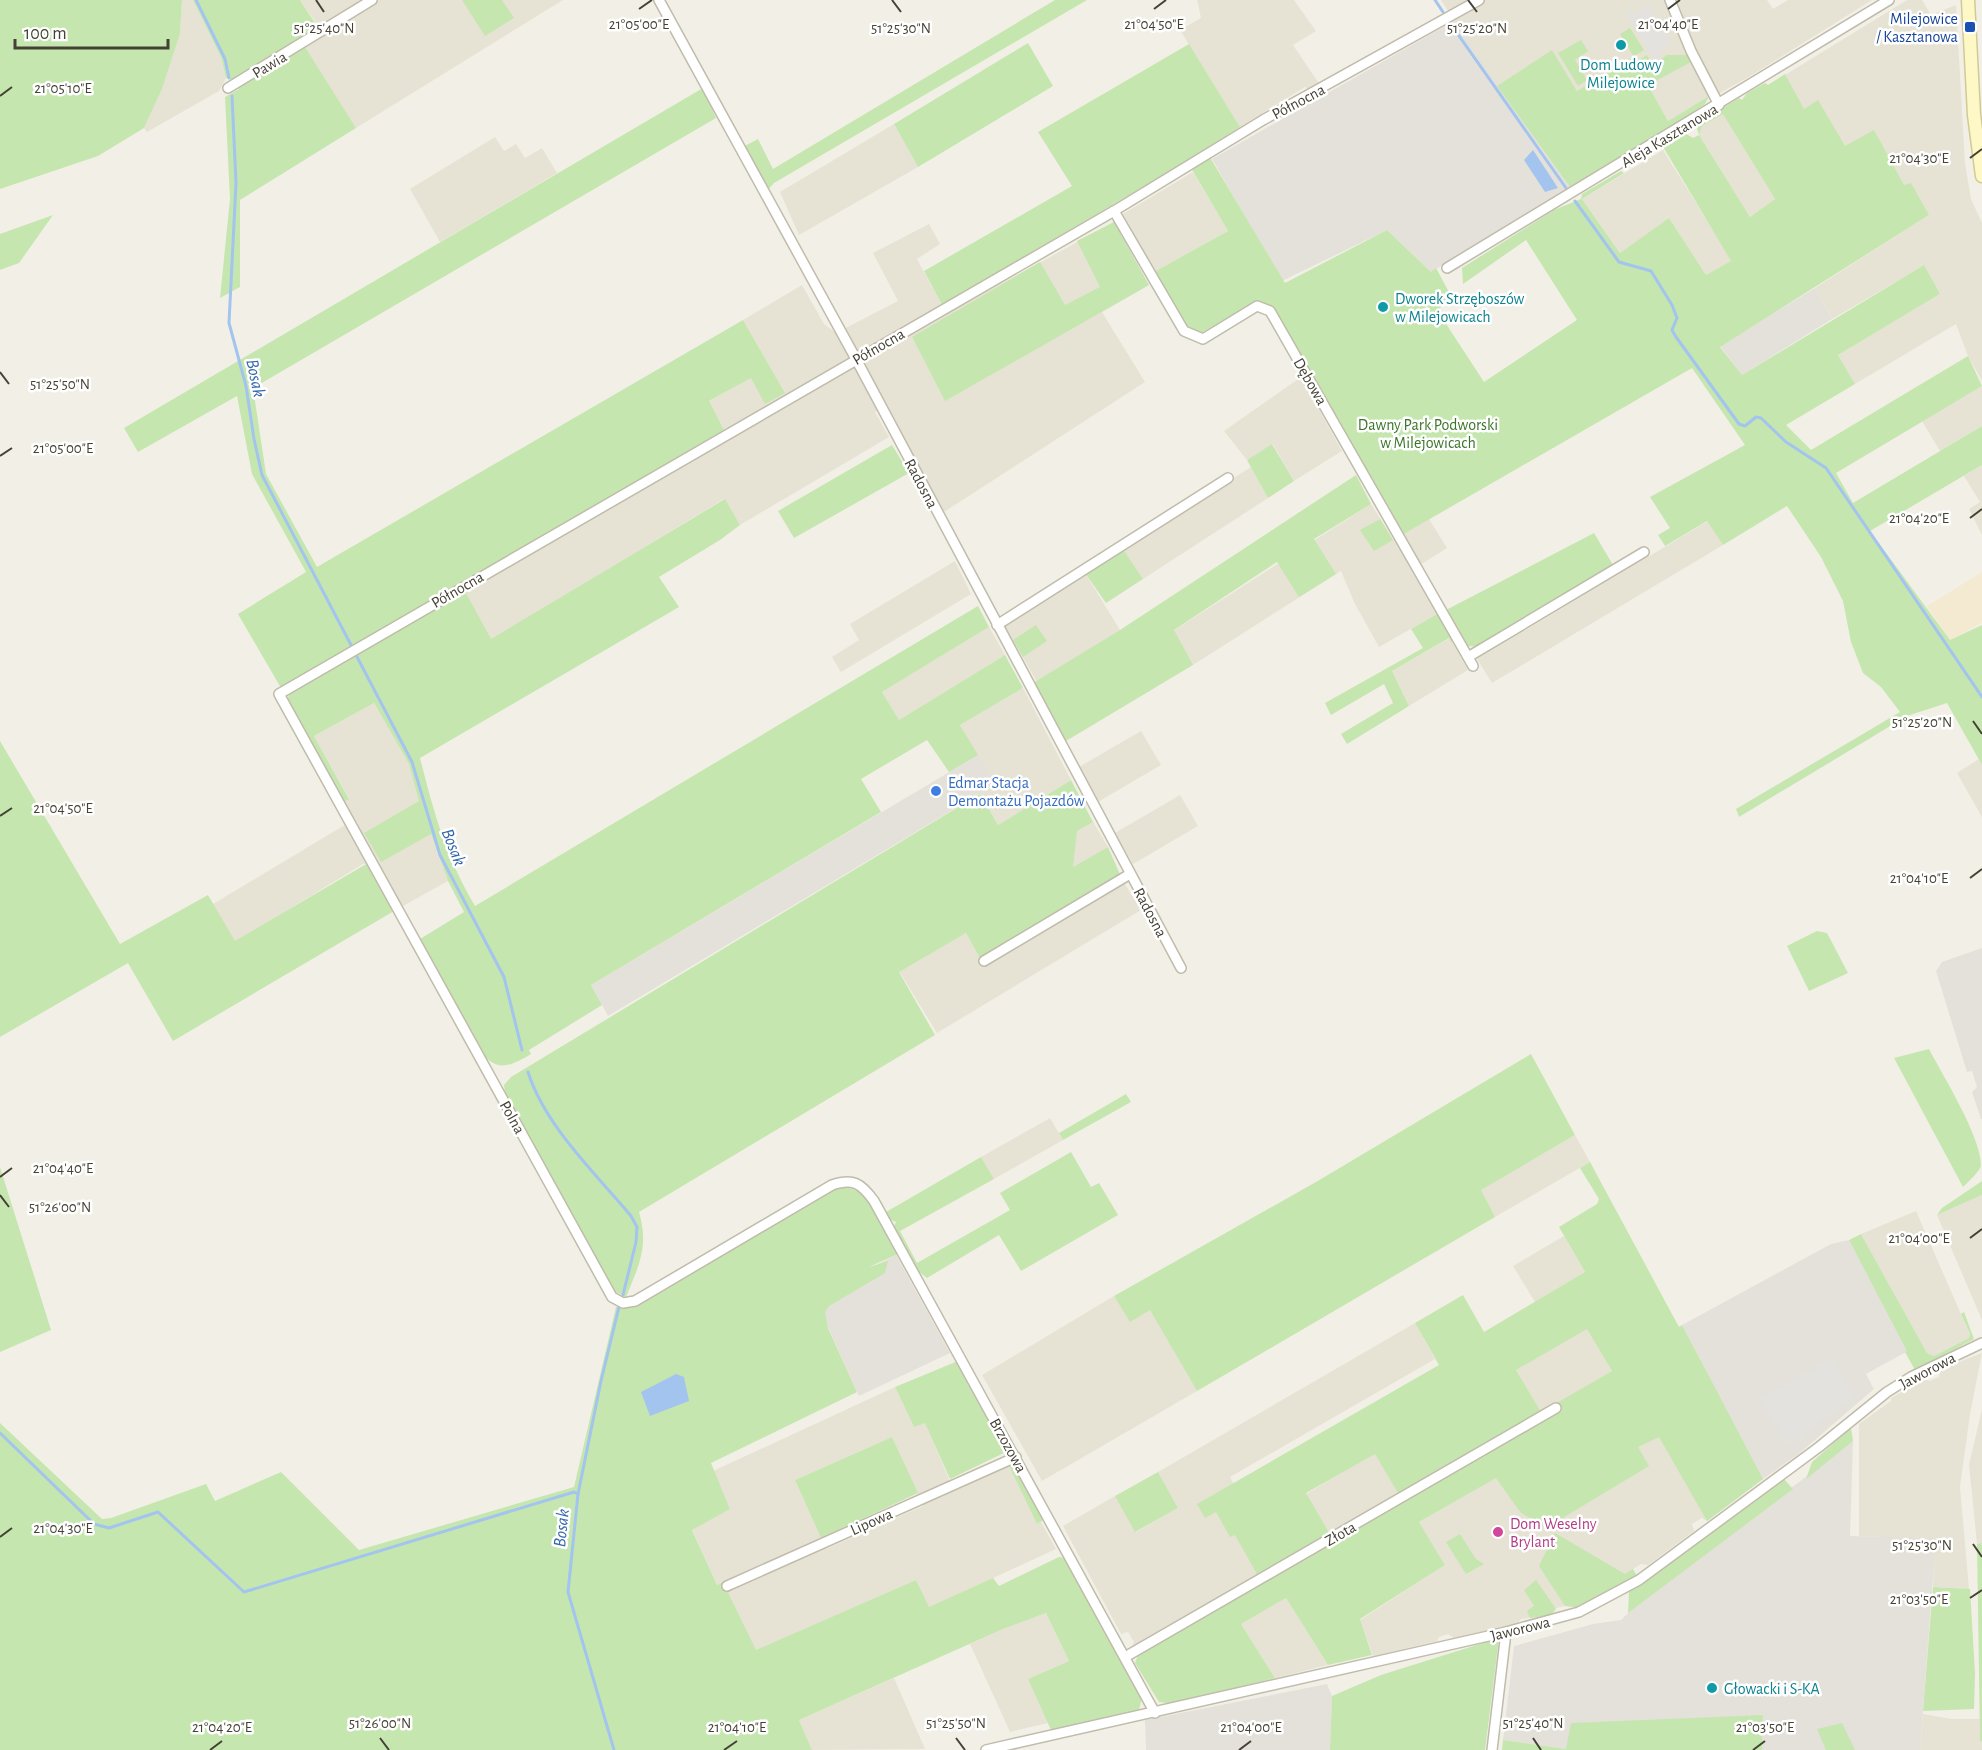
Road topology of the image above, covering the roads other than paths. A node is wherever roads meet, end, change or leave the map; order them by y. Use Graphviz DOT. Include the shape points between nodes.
graph roads {
  1 [pos="372,0"];
  2 [pos="659,0"];
  3 [pos="1479,0"];
  4 [pos="1670,0"];
  5 [pos="1889,0"];
  6 [pos="1968,0"];
  7 [pos="228,88"];
  8 [pos="1719,105"];
  9 [pos="1982,176"];
  10 [pos="1114,211"];
  11 [pos="1447,268"];
  12 [pos="856,359"];
  13 [pos="1228,478"];
  14 [pos="1644,552"];
  15 [pos="997,625"];
  16 [pos="279,694"];
  17 [pos="1130,874"];
  18 [pos="984,961"];
  19 [pos="1181,968"];
  20 [pos="856,1181"];
  21 [pos="1982,1343"];
  22 [pos="1556,1408"];
  23 [pos="1016,1456"];
  24 [pos="727,1586"];
  25 [pos="1506,1632"];
  26 [pos="1125,1657"];
  27 [pos="1155,1713"];
  28 [pos="986,1750"];
  29 [pos="1492,1750"];
  1 -- 7 [label="street, Pawia"];
  2 -- 12 [label="street, Radosna"];
  3 -- 10 [label="street, Północna" via="1263,120"];
  4 -- 8 [label="street"];
  5 -- 8 [label="street, Aleja Kasztanowa"];
  6 -- 9 [label="main road" via="1974,115"];
  8 -- 11 [label="street, Aleja Kasztanowa"];
  10 -- 12 [label="street, Północna"];
  10 -- 14 [label="street, Dębowa" via="1184,331 1203,339 1257,306 1270,310 1471,662"];
  12 -- 15 [label="street, Radosna"];
  12 -- 16 [label="street, Północna"];
  13 -- 15 [label="street"];
  15 -- 17 [label="street, Radosna"];
  16 -- 20 [label="street, Polna" via="612,1297 623,1303 634,1301 832,1185"];
  17 -- 18 [label="street"];
  17 -- 19 [label="street, Radosna"];
  20 -- 23 [label="street, Brzozowa" via="874,1201"];
  21 -- 25 [label="street, Jaworowa" via="1887,1392 1819,1447 1629,1586 1579,1612"];
  22 -- 26 [label="street, Złota"];
  23 -- 24 [label="street, Lipowa"];
  23 -- 26 [label="street, Brzozowa"];
  25 -- 27 [label="street, Jaworowa"];
  25 -- 29 [label="street"];
  26 -- 27 [label="street, Brzozowa"];
  27 -- 28 [label="street, Jaworowa"];
}
